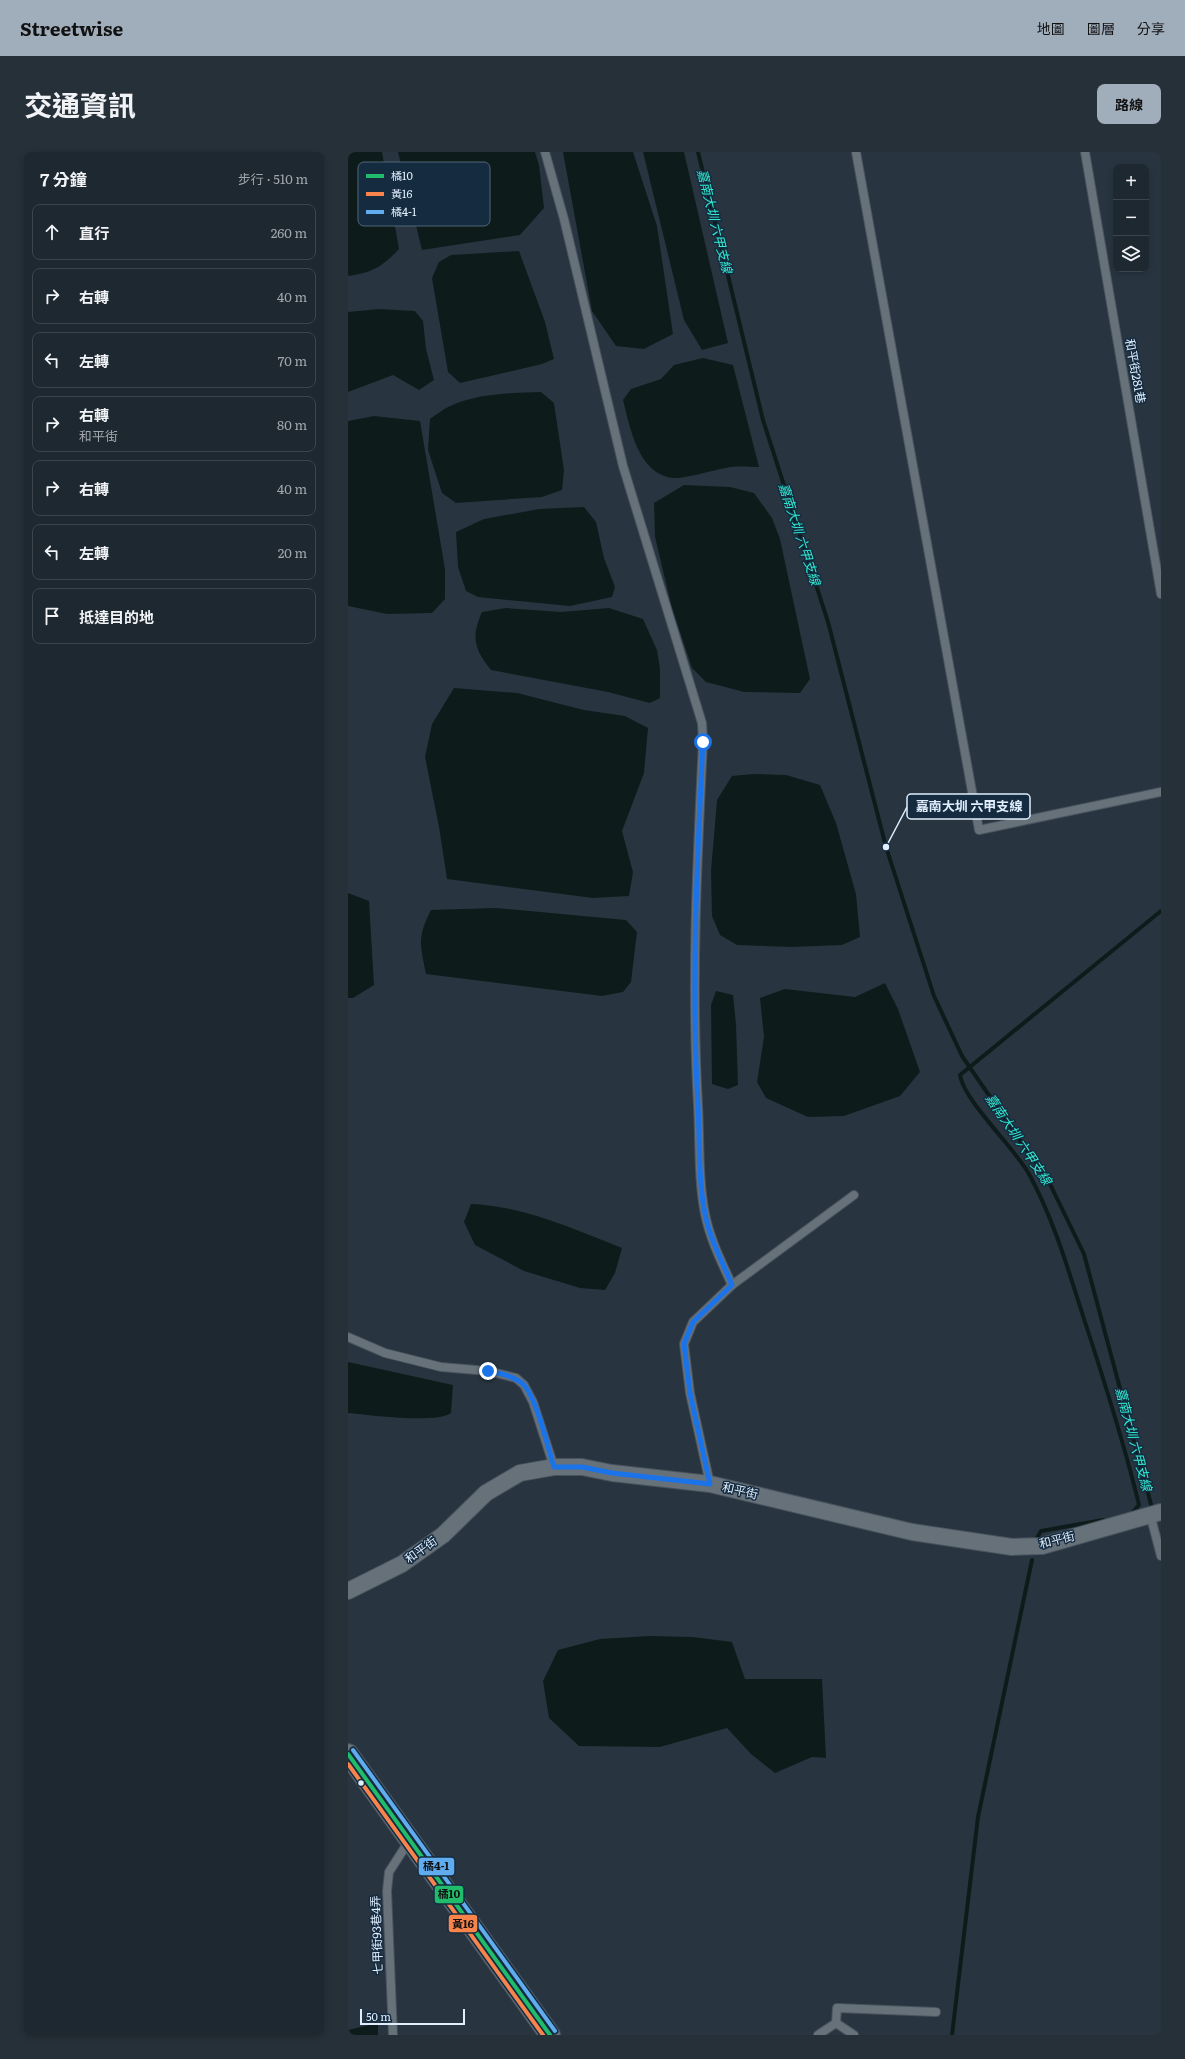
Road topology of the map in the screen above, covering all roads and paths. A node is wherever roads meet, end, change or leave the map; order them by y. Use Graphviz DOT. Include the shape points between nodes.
graph roads {
  1 [pos="545,152"];
  2 [pos="856,152"];
  3 [pos="1085,152"];
  4 [pos="1161,594"];
  5 [pos="1161,792"];
  6 [pos="854,1195"];
  7 [pos="732,1285"];
  8 [pos="348,1337"];
  9 [pos="554,1467"];
  10 [pos="710,1484"];
  11 [pos="1156,1513"];
  12 [pos="1161,1556"];
  13 [pos="348,1591"];
  14 [pos="348,1754"];
  15 [pos="409,1840"];
  16 [pos="936,2012"];
  17 [pos="836,2023"];
  18 [pos="394,2035"];
  19 [pos="550,2035"];
  20 [pos="818,2035"];
  21 [pos="854,2035"];
  1 -- 7 [label="lane" via="564,219 623,466 702,723 695,1052 705,1214 712,1239"];
  2 -- 5 [label="lane" via="980,830"];
  3 -- 4 [label="lane, 和平街281巷"];
  6 -- 7 [label="lane"];
  7 -- 10 [label="lane" via="693,1322 684,1344 690,1393"];
  8 -- 9 [label="lane" via="385,1353 442,1367 488,1371 516,1378 524,1385 533,1402"];
  9 -- 10 [label="street, 和平街" via="582,1467"];
  9 -- 13 [label="street, 和平街" via="520,1473 493,1489 442,1535 408,1560"];
  10 -- 11 [label="street, 和平街" via="912,1532 1012,1547 1042,1546"];
  11 -- 12 [label="lane"];
  14 -- 15 [label="street"];
  15 -- 18 [label="lane, 七甲街93巷4弄" via="389,1872 387,1891"];
  15 -- 19 [label="street"];
  16 -- 17 [label="lane" via="837,2008"];
  17 -- 20 [label="lane"];
  17 -- 21 [label="lane"];
}
